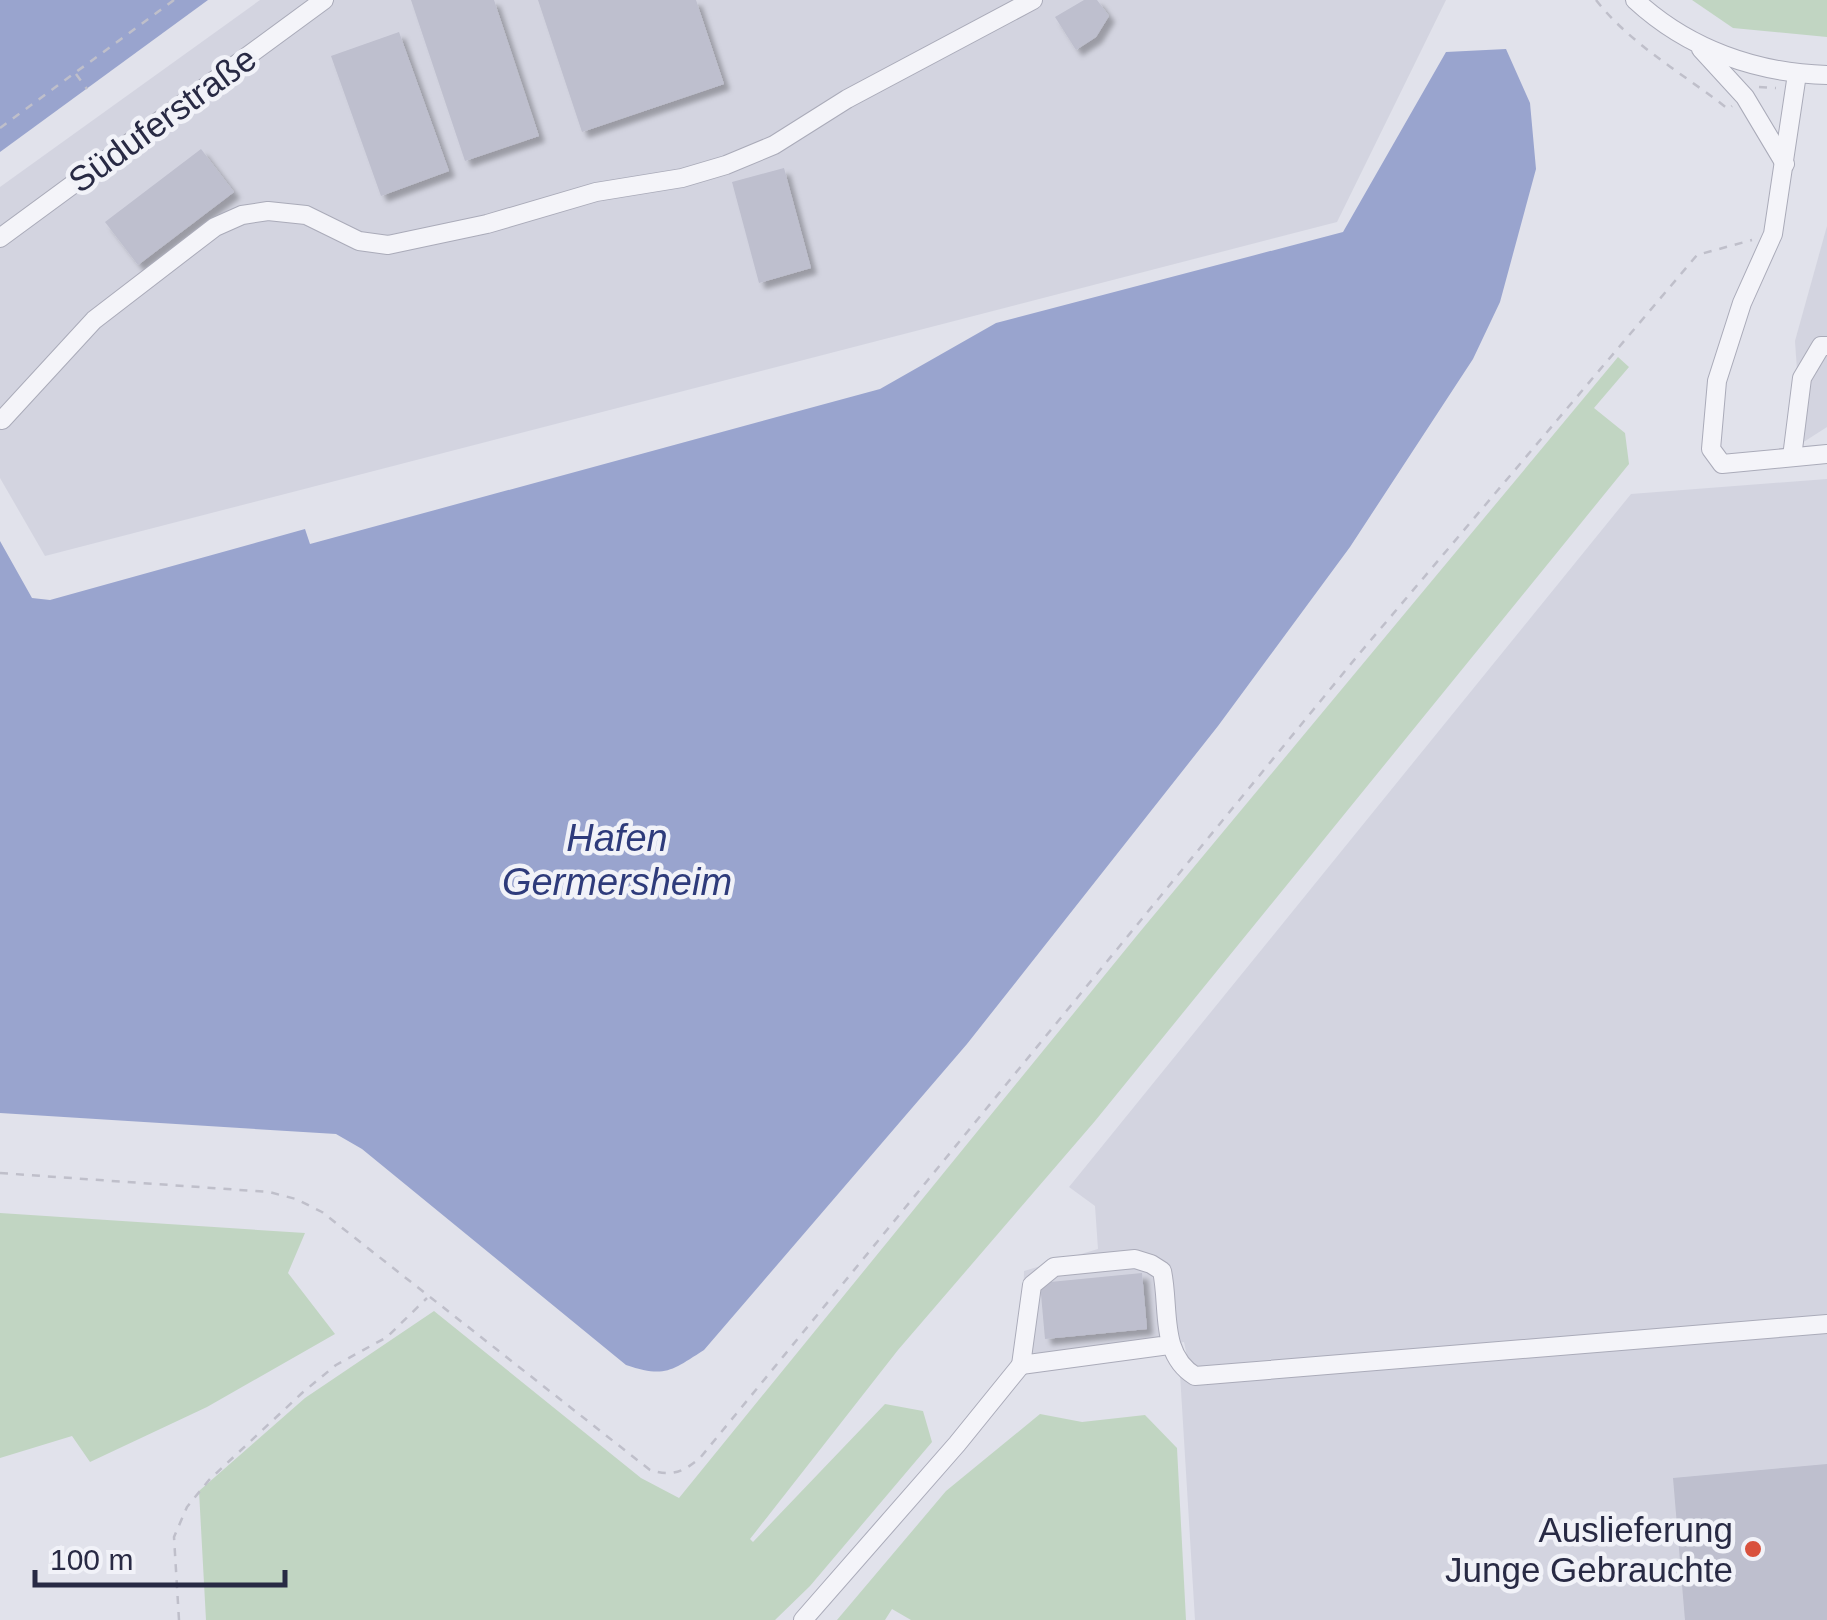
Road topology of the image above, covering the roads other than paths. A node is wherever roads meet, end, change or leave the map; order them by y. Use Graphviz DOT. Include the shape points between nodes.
graph roads {
  1 [pos="324,0"];
  2 [pos="1033,0"];
  3 [pos="1635,0"];
  4 [pos="1694,41"];
  5 [pos="1796,74"];
  6 [pos="1827,75"];
  7 [pos="1785,164"];
  8 [pos="0,238"];
  9 [pos="1827,346"];
  10 [pos="4,411"];
  11 [pos="1827,454"];
  12 [pos="1792,457"];
  13 [pos="1827,1324"];
  14 [pos="1170,1344"];
  15 [pos="1021,1365"];
  16 [pos="803,1620"];
  1 -- 8 [label="street, Süduferstraße"];
  2 -- 10 [label="street" via="774,145 682,178 596,192 388,245 359,241 306,214 242,215 215,227 94,320"];
  3 -- 4 [label="street"];
  4 -- 5 [label="street" via="1758,67"];
  4 -- 7 [label="street" via="1745,96"];
  5 -- 6 [label="street"];
  5 -- 7 [label="street"];
  7 -- 12 [label="street" via="1773,234 1717,381 1712,449 1722,464"];
  9 -- 12 [label="street" via="1802,378"];
  11 -- 12 [label="street"];
  13 -- 14 [label="street" via="1194,1376"];
  14 -- 15 [label="street"];
  14 -- 15 [label="street" via="1162,1272 1151,1264 1054,1267 1032,1285"];
  15 -- 16 [label="street"];
}
